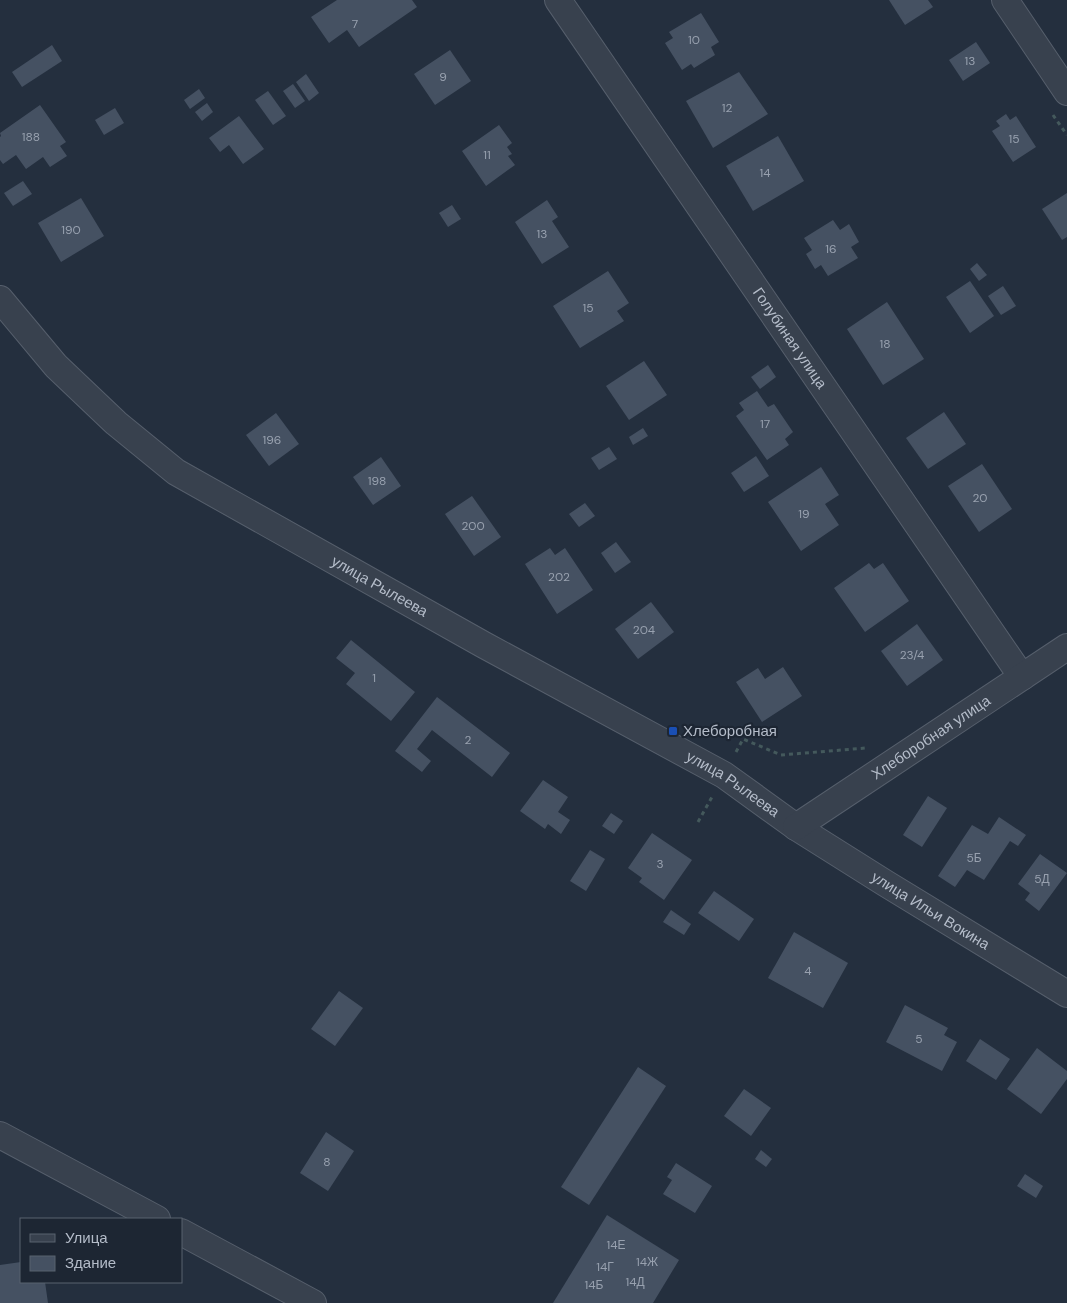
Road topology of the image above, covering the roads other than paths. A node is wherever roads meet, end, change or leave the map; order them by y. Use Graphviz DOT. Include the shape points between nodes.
graph roads {
  1 [pos="558,0"];
  2 [pos="1005,0"];
  3 [pos="1067,92"];
  4 [pos="0,299"];
  5 [pos="1067,647"];
  6 [pos="1022,677"];
  7 [pos="796,826"];
  8 [pos="1067,994"];
  9 [pos="0,1135"];
  10 [pos="155,1218"];
  11 [pos="182,1233"];
  12 [pos="313,1303"];
  1 -- 6 [label="street, Голубиная улица"];
  2 -- 3 [label="street"];
  4 -- 7 [label="street, улица Рылеева" via="56,366 116,423 176,472 724,775"];
  5 -- 6 [label="street, Хлеборобная улица"];
  6 -- 7 [label="street, Хлеборобная улица"];
  7 -- 8 [label="street, улица Ильи Вокина"];
  9 -- 10 [label="street"];
  11 -- 12 [label="street"];
}
